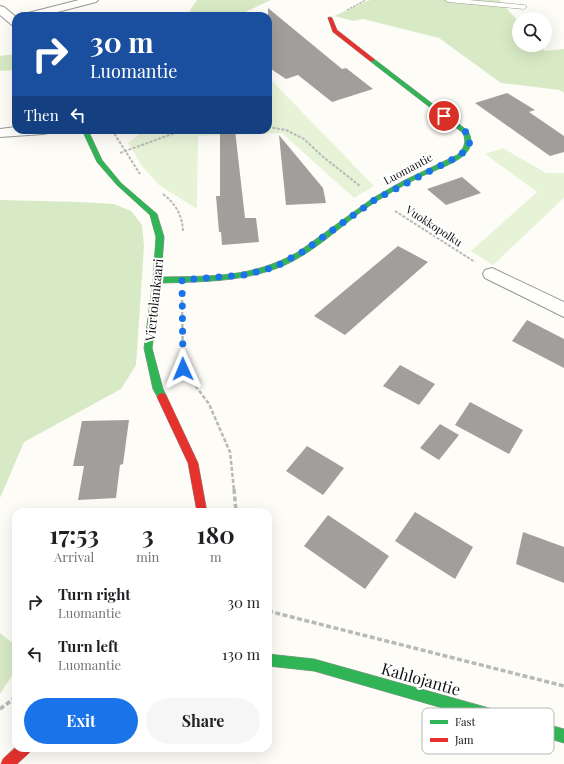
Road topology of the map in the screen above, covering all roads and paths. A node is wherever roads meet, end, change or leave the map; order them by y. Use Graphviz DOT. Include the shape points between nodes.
graph roads {
  1 [pos="92,0"];
  2 [pos="448,0"];
  3 [pos="524,8"];
  4 [pos="0,9"];
  5 [pos="44,12"];
  6 [pos="12,18"];
  7 [pos="330,18"];
  8 [pos="272,128"];
  9 [pos="12,132"];
  10 [pos="0,133"];
  11 [pos="87,134"];
  12 [pos="114,134"];
  13 [pos="172,134"];
  14 [pos="125,151"];
  15 [pos="98,161"];
  16 [pos="141,175"];
  17 [pos="162,193"];
  18 [pos="376,199"];
  19 [pos="183,234"];
  20 [pos="492,274"];
  21 [pos="157,280"];
  22 [pos="182,280"];
  23 [pos="564,310"];
  24 [pos="201,508"];
  25 [pos="236,508"];
  26 [pos="272,612"];
  27 [pos="272,660"];
  28 [pos="564,686"];
  29 [pos="12,700"];
  30 [pos="465,708"];
  31 [pos="0,709"];
  32 [pos="554,733"];
  33 [pos="564,736"];
  34 [pos="20,752"];
  35 [pos="8,764"];
  1 -- 5 [label="street"];
  2 -- 3 [label="lane"];
  4 -- 6 [label="street"];
  7 -- 18 [label="street, Luomantie" via="335,31 466,132 470,141 468,148 459,156"];
  8 -- 18 [label="path, Vuokkopolku" via="286,130 304,139"];
  9 -- 10 [label="street"];
  11 -- 15 [label="street, Viertolankaari"];
  12 -- 14 [label="path"];
  13 -- 14 [label="path"];
  14 -- 15 [label="path"];
  14 -- 16 [label="path"];
  15 -- 21 [label="street, Viertolankaari" via="153,214 160,236"];
  17 -- 19 [label="path" via="173,201 183,218"];
  18 -- 20 [label="path, Vuokkopolku"];
  18 -- 22 [label="street, Luomantie" via="302,252 275,267 245,275"];
  20 -- 23 [label="street"];
  21 -- 22 [label="street, Luomantie"];
  21 -- 24 [label="street, Viertolankaari" via="148,348 158,389 193,462"];
  22 -- 25 [label="path" via="183,369 209,404 230,452"];
  26 -- 28 [label="path"];
  27 -- 30 [label="street, Kahlojantie" via="314,665"];
  29 -- 31 [label="path"];
  32 -- 33 [label="street, Kahlojantie"];
  34 -- 35 [label="street"];
}
